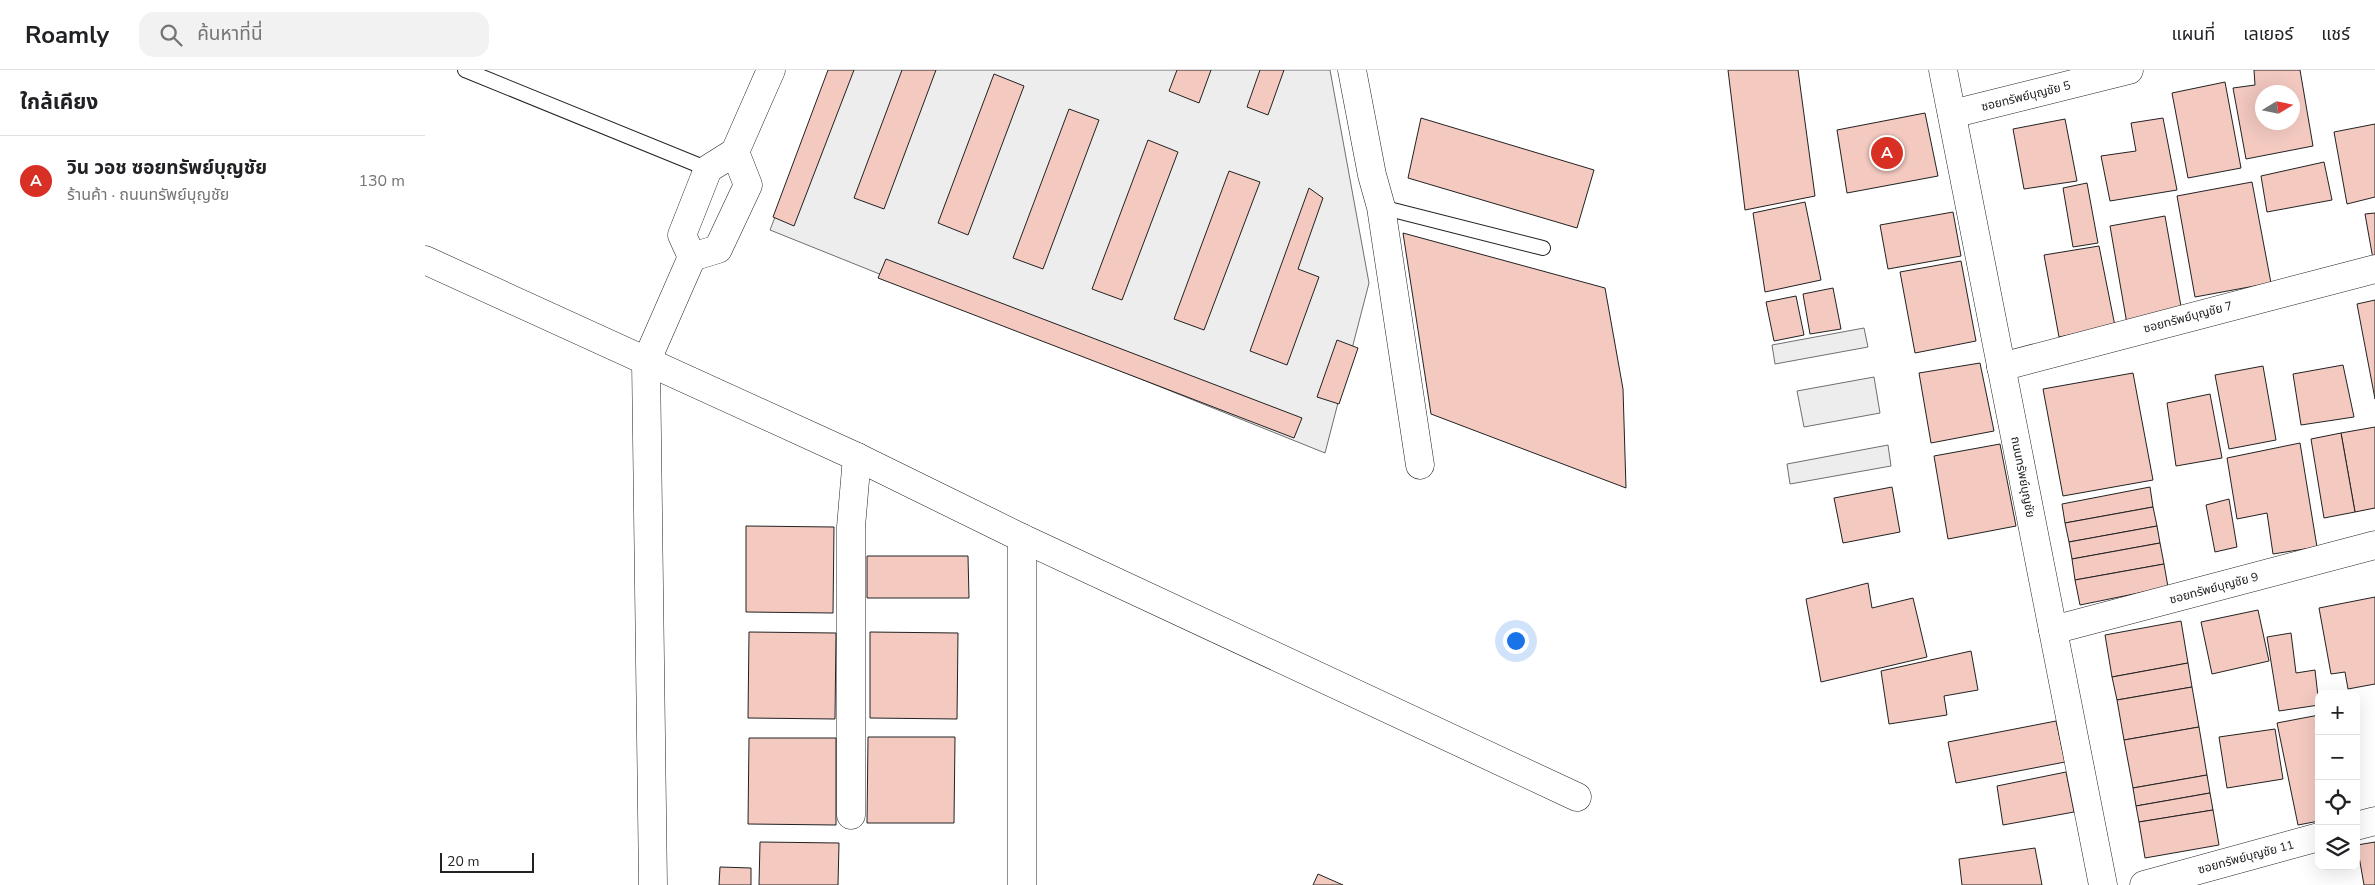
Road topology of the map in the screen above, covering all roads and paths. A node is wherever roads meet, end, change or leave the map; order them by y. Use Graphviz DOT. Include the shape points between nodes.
graph roads {
  1 [pos="465,70"];
  2 [pos="771,70"];
  3 [pos="1352,70"];
  4 [pos="1943,70"];
  5 [pos="2129,70"];
  6 [pos="1952,114"];
  7 [pos="735,152"];
  8 [pos="708,169"];
  9 [pos="1381,207"];
  10 [pos="1543,248"];
  11 [pos="692,257"];
  12 [pos="425,260"];
  13 [pos="2375,269"];
  14 [pos="646,362"];
  15 [pos="2001,367"];
  16 [pos="857,457"];
  17 [pos="1420,464"];
  18 [pos="1022,538"];
  19 [pos="2375,545"];
  20 [pos="2053,630"];
  21 [pos="1577,797"];
  22 [pos="851,815"];
  23 [pos="2375,821"];
  24 [pos="2360,825"];
  25 [pos="2315,838"];
  26 [pos="653,885"];
  27 [pos="1022,885"];
  28 [pos="2103,885"];
  29 [pos="2144,885"];
  1 -- 8 [label="lane"];
  2 -- 7 [label="street"];
  3 -- 9 [label="street"];
  4 -- 6 [label="street, ถนนทรัพย์บุญชัย"];
  5 -- 6 [label="street, ซอยทรัพย์บุญชัย 5"];
  6 -- 15 [label="street, ถนนทรัพย์บุญชัย"];
  7 -- 8 [label="street"];
  7 -- 11 [label="street" via="748,185 718,249"];
  8 -- 11 [label="street" via="681,235"];
  9 -- 10 [label="lane"];
  9 -- 17 [label="street"];
  11 -- 14 [label="street"];
  12 -- 14 [label="street"];
  13 -- 15 [label="street, ซอยทรัพย์บุญชัย 7"];
  14 -- 16 [label="street"];
  14 -- 26 [label="street"];
  15 -- 20 [label="street, ถนนทรัพย์บุญชัย"];
  16 -- 18 [label="street"];
  16 -- 22 [label="street" via="851,527"];
  18 -- 21 [label="street"];
  18 -- 27 [label="street"];
  19 -- 20 [label="street, ซอยทรัพย์บุญชัย 9"];
  20 -- 28 [label="street, ถนนทรัพย์บุญชัย"];
  23 -- 24 [label="street"];
  25 -- 29 [label="street, ซอยทรัพย์บุญชัย 11"];
}
